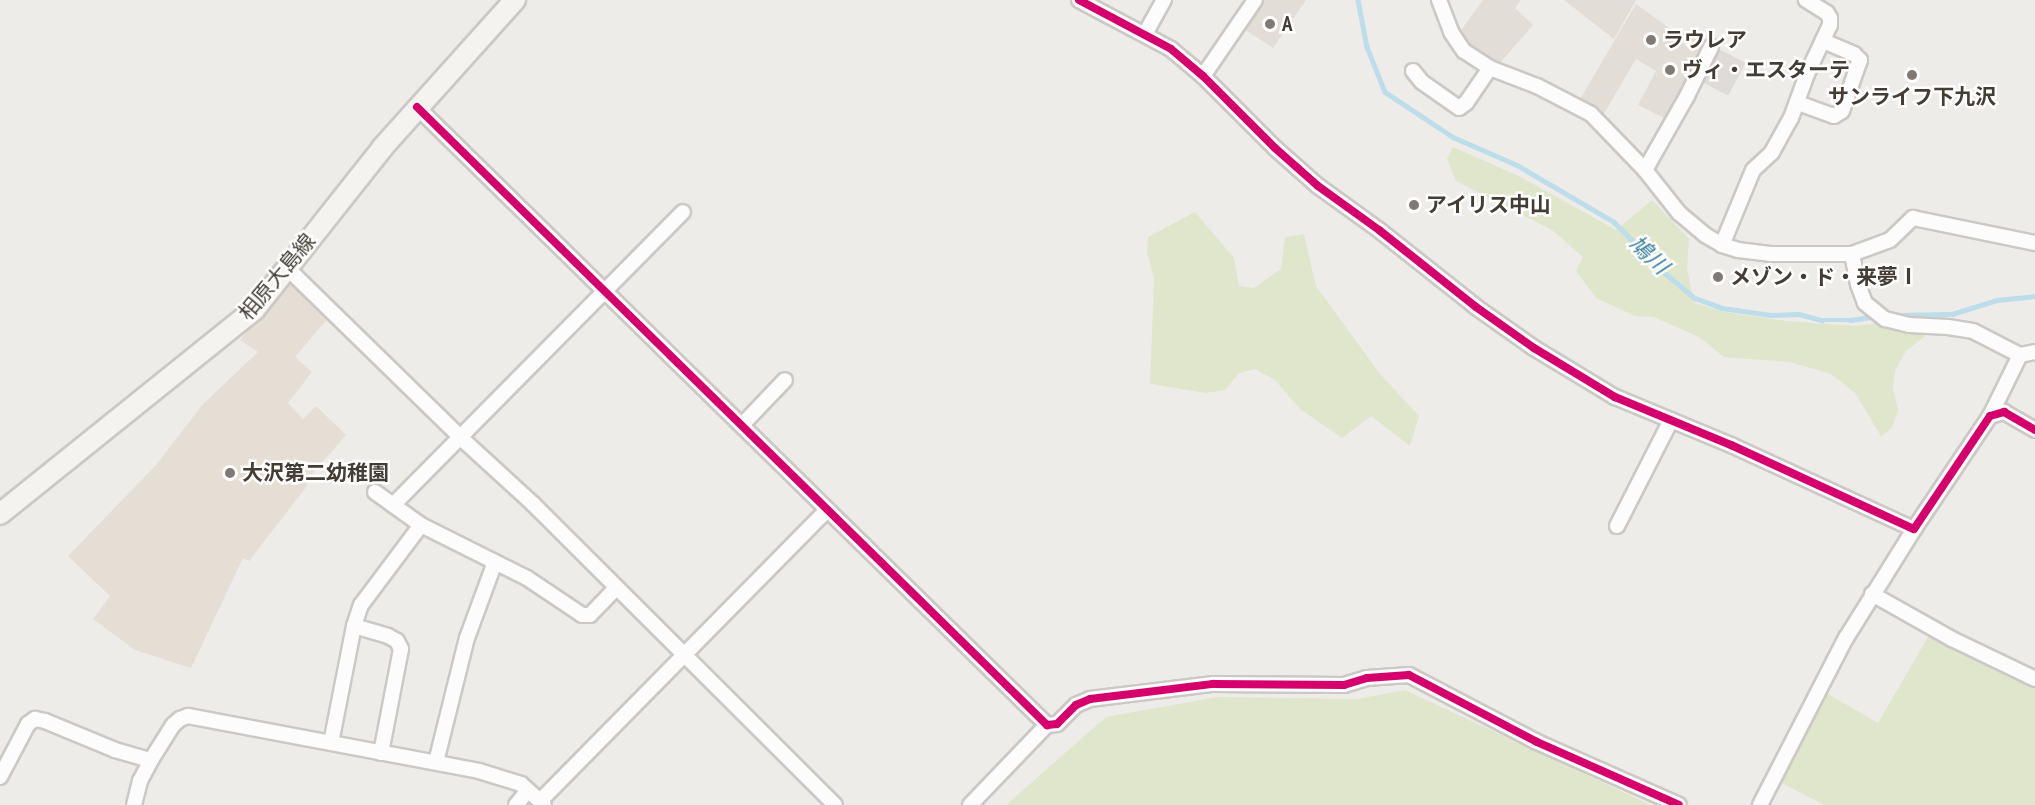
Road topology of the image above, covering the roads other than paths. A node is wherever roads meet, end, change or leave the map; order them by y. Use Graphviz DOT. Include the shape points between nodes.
graph roads {
  1 [pos="515,0"];
  2 [pos="1079,0"];
  3 [pos="1164,0"];
  4 [pos="1256,0"];
  5 [pos="1439,0"];
  6 [pos="1806,0"];
  7 [pos="1145,34"];
  8 [pos="1823,41"];
  9 [pos="1711,47"];
  10 [pos="1490,68"];
  11 [pos="1413,71"];
  12 [pos="1203,76"];
  13 [pos="1798,104"];
  14 [pos="417,107"];
  15 [pos="1645,170"];
  16 [pos="682,212"];
  17 [pos="2035,243"];
  18 [pos="1722,245"];
  19 [pos="1852,254"];
  20 [pos="287,268"];
  21 [pos="604,292"];
  22 [pos="2035,352"];
  23 [pos="2020,355"];
  24 [pos="785,380"];
  25 [pos="1990,416"];
  26 [pos="1671,420"];
  27 [pos="742,425"];
  28 [pos="2035,430"];
  29 [pos="461,438"];
  30 [pos="375,492"];
  31 [pos="393,505"];
  32 [pos="826,511"];
  33 [pos="0,514"];
  34 [pos="421,525"];
  35 [pos="1617,526"];
  36 [pos="1914,529"];
  37 [pos="495,562"];
  38 [pos="615,589"];
  39 [pos="1872,594"];
  40 [pos="354,626"];
  41 [pos="684,657"];
  42 [pos="2035,679"];
  43 [pos="1047,726"];
  44 [pos="331,743"];
  45 [pos="381,753"];
  46 [pos="151,760"];
  47 [pos="436,762"];
  48 [pos="0,777"];
  49 [pos="528,790"];
  50 [pos="542,803"];
  51 [pos="134,805"];
  52 [pos="516,805"];
  53 [pos="835,805"];
  54 [pos="970,805"];
  55 [pos="1679,805"];
  56 [pos="1760,805"];
  1 -- 14 [label="street, 相原大島線"];
  2 -- 7 [label="street"];
  3 -- 7 [label="street"];
  4 -- 12 [label="street"];
  5 -- 10 [label="street" via="1459,45"];
  6 -- 8 [label="street" via="1830,18"];
  7 -- 12 [label="street" via="1171,49"];
  8 -- 13 [label="street"];
  8 -- 13 [label="street" via="1860,60 1842,111 1834,116"];
  9 -- 15 [label="street"];
  10 -- 11 [label="street" via="1459,108"];
  10 -- 15 [label="street" via="1537,86 1591,114"];
  12 -- 26 [label="street" via="1318,186 1476,307 1602,390"];
  13 -- 18 [label="street" via="1772,152 1753,170"];
  14 -- 20 [label="street, 相原大島線"];
  14 -- 21 [label="street"];
  15 -- 18 [label="street" via="1679,213"];
  16 -- 21 [label="street"];
  17 -- 19 [label="street" via="1913,218 1890,240"];
  18 -- 19 [label="street" via="1770,254"];
  19 -- 23 [label="street" via="1858,284 1870,308 1885,319 1973,331"];
  20 -- 29 [label="street"];
  20 -- 33 [label="street, 相原大島線" via="254,310 218,341"];
  21 -- 27 [label="street"];
  21 -- 29 [label="street"];
  22 -- 23 [label="street"];
  23 -- 25 [label="street"];
  24 -- 27 [label="street"];
  25 -- 28 [label="street" via="2004,412"];
  25 -- 36 [label="street"];
  26 -- 35 [label="street"];
  26 -- 36 [label="street"];
  27 -- 32 [label="street"];
  29 -- 31 [label="street"];
  29 -- 38 [label="street" via="533,504"];
  30 -- 31 [label="street"];
  31 -- 34 [label="street"];
  32 -- 41 [label="street"];
  32 -- 43 [label="street"];
  34 -- 37 [label="street"];
  34 -- 40 [label="street" via="368,592"];
  36 -- 39 [label="street"];
  37 -- 38 [label="street" via="582,615 590,615"];
  37 -- 47 [label="street" via="467,638"];
  38 -- 41 [label="street"];
  39 -- 42 [label="street"];
  39 -- 56 [label="street"];
  40 -- 44 [label="street"];
  40 -- 45 [label="street" via="388,636 401,649"];
  41 -- 50 [label="street"];
  41 -- 53 [label="street"];
  43 -- 54 [label="street"];
  43 -- 55 [label="street" via="1057,724 1076,705 1090,699 1213,684 1344,685 1366,678 1409,675 1538,742"];
  44 -- 45 [label="street"];
  44 -- 46 [label="street" via="188,716 173,725"];
  45 -- 47 [label="street"];
  46 -- 48 [label="street" via="35,719 28,724"];
  46 -- 51 [label="street"];
  47 -- 49 [label="street" via="479,771 521,784"];
  49 -- 50 [label="street"];
  49 -- 52 [label="street"];
}
